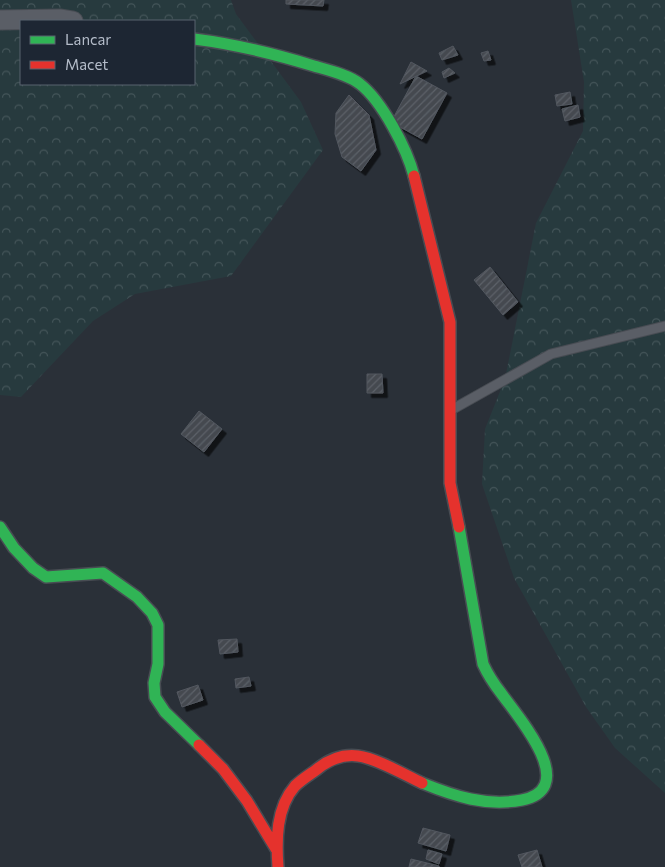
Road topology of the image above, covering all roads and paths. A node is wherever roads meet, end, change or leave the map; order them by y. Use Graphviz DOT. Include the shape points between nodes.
graph roads {
  1 [pos="0,20"];
  2 [pos="67,20"];
  3 [pos="195,39"];
  4 [pos="665,326"];
  5 [pos="449,412"];
  6 [pos="0,527"];
  7 [pos="276,849"];
  8 [pos="278,867"];
  1 -- 2 [label="street"];
  3 -- 5 [label="street" via="285,57 332,71 360,84 382,108 410,161 450,322"];
  4 -- 5 [label="lane" via="551,354"];
  5 -- 7 [label="street" via="450,483 480,651 485,667 535,742 547,779 543,789 533,797 501,804 471,800 432,787 363,757 341,756 322,765 292,790 278,823"];
  6 -- 7 [label="street" via="14,548 46,577 103,573 138,597 152,613 158,626 155,697 165,712 224,769"];
  7 -- 8 [label="street"];
}
